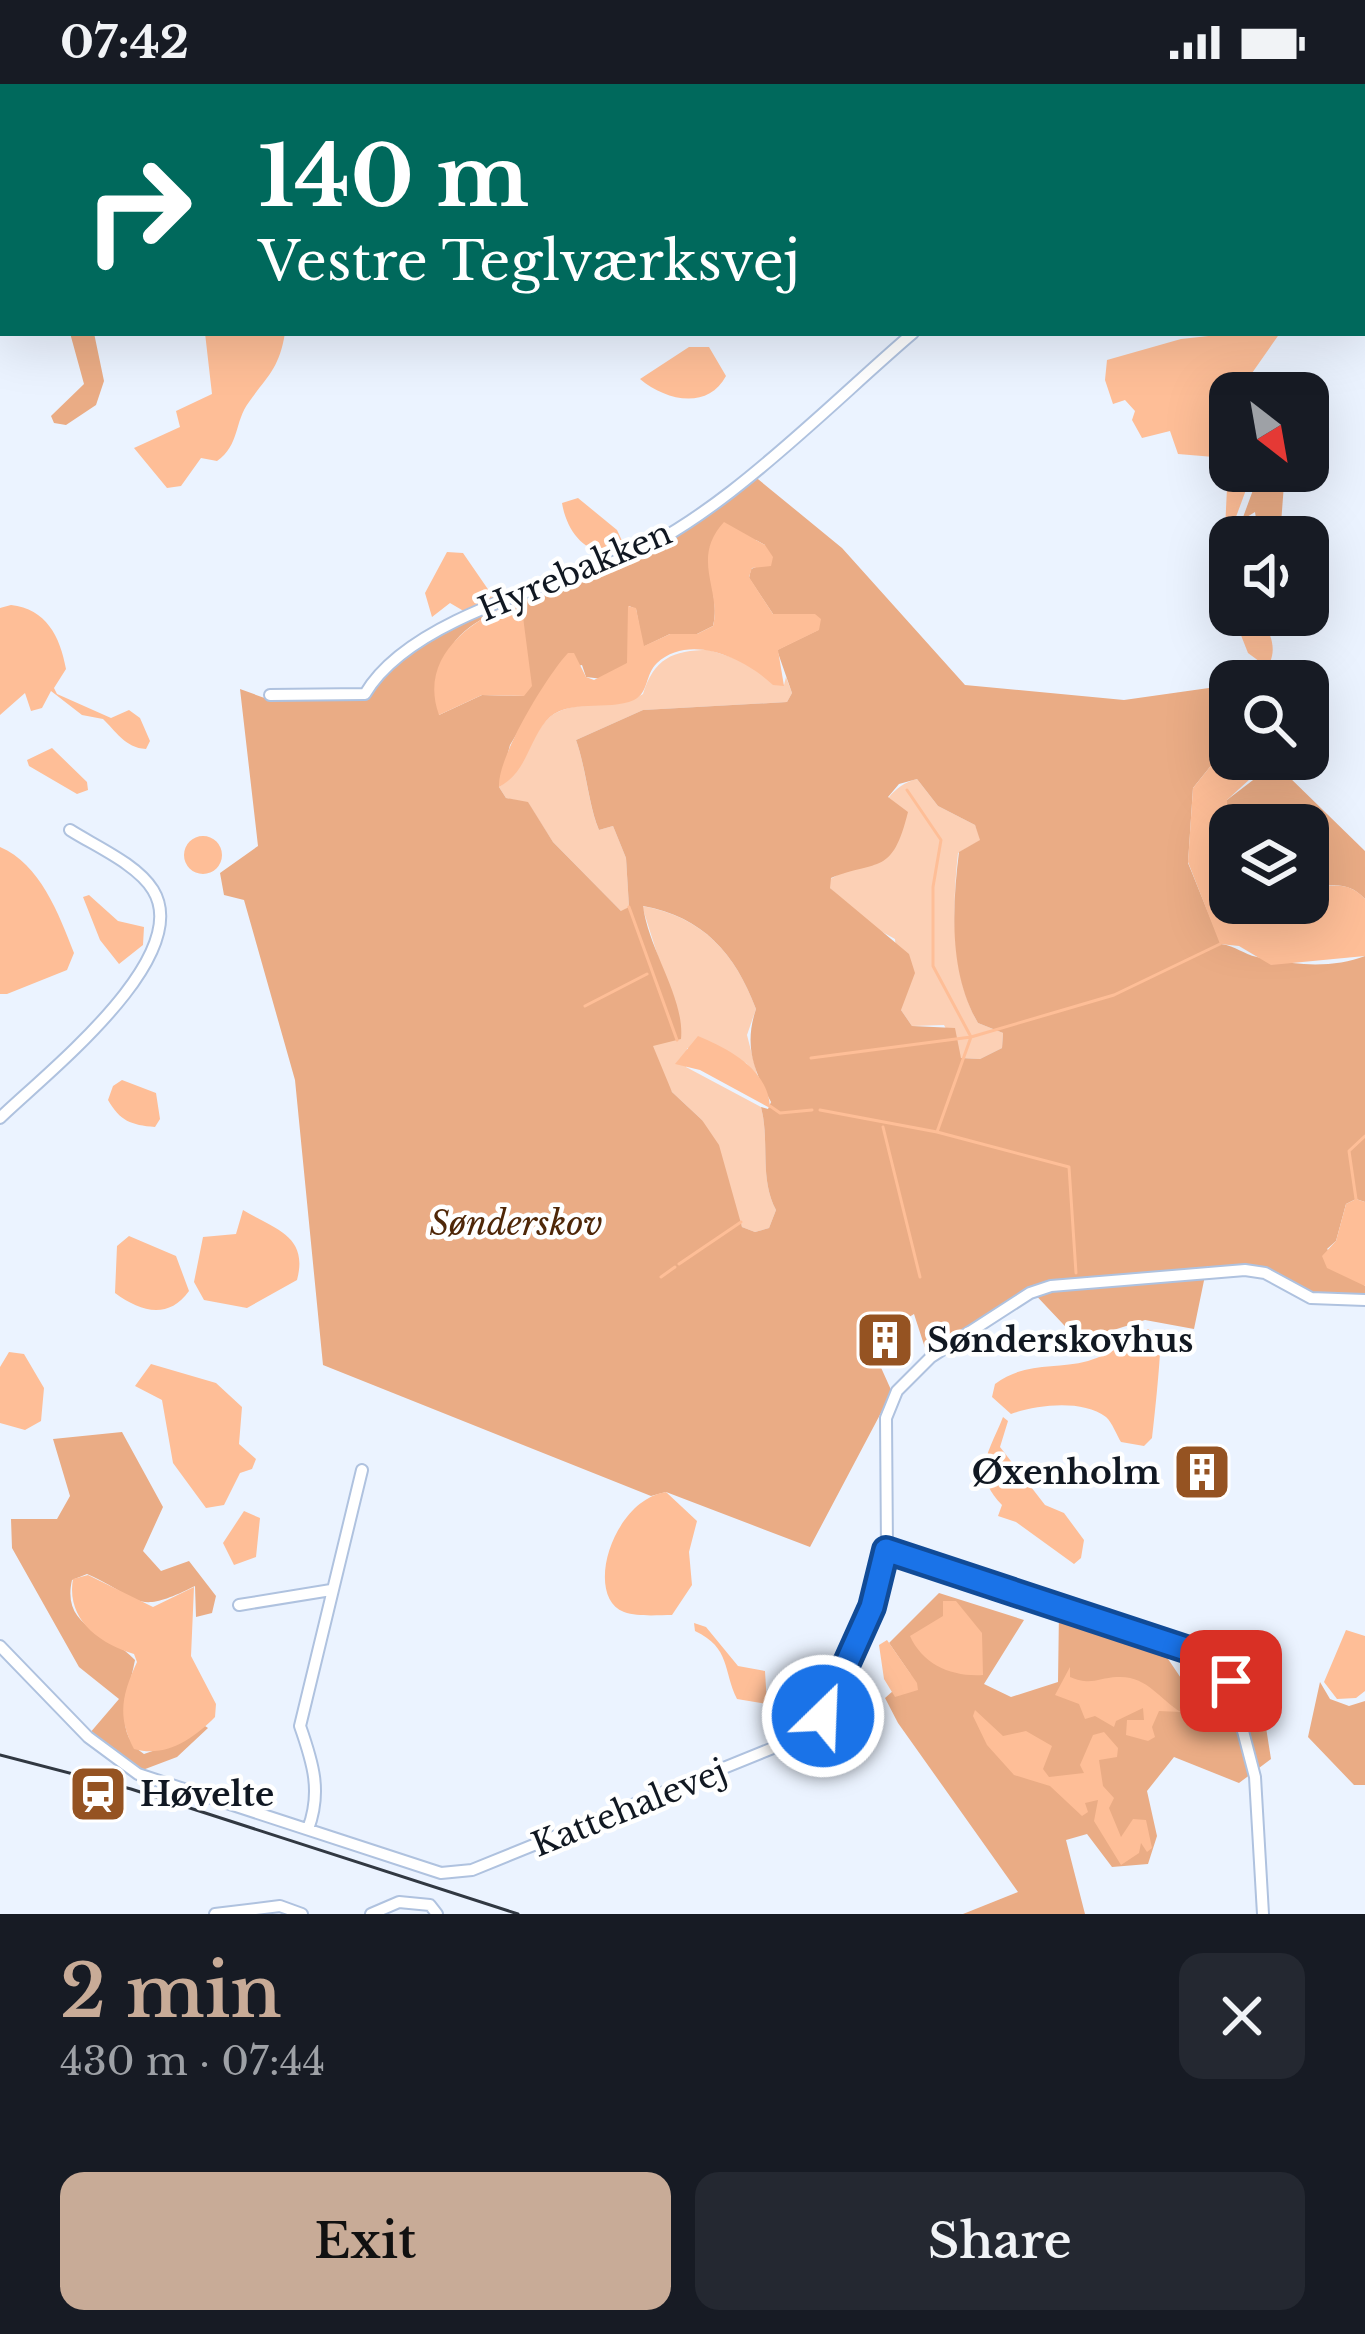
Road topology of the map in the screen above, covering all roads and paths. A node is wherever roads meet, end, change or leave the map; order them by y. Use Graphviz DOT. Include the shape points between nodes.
graph roads {
  1 [pos="909,336"];
  2 [pos="270,695"];
  3 [pos="70,830"];
  4 [pos="0,1118"];
  5 [pos="1365,1300"];
  6 [pos="362,1470"];
  7 [pos="886,1550"];
  8 [pos="331,1590"];
  9 [pos="239,1605"];
  10 [pos="0,1646"];
  11 [pos="308,1829"];
  12 [pos="215,1914"];
  13 [pos="302,1914"];
  14 [pos="371,1914"];
  15 [pos="437,1914"];
  16 [pos="1263,1914"];
  1 -- 2 [label="street, Hyrebakken" via="701,514 632,554 484,608 380,667 365,694"];
  3 -- 4 [label="street" via="144,878 161,908 160,925 133,989"];
  5 -- 7 [label="street, Kattehalevej" via="1311,1298 1245,1270 1030,1293 931,1357 897,1391 886,1418"];
  6 -- 8 [label="street"];
  7 -- 11 [label="street, Kattehalevej" via="872,1607 823,1716 802,1739 456,1874"];
  7 -- 16 [label="street" via="1226,1666 1256,1778"];
  8 -- 9 [label="street"];
  8 -- 11 [label="street" via="299,1726 318,1804"];
  10 -- 11 [label="street, Kattehalevej" via="88,1738 138,1774"];
  12 -- 13 [label="street" via="280,1906"];
  14 -- 15 [label="street" via="399,1901 430,1905"];
}
